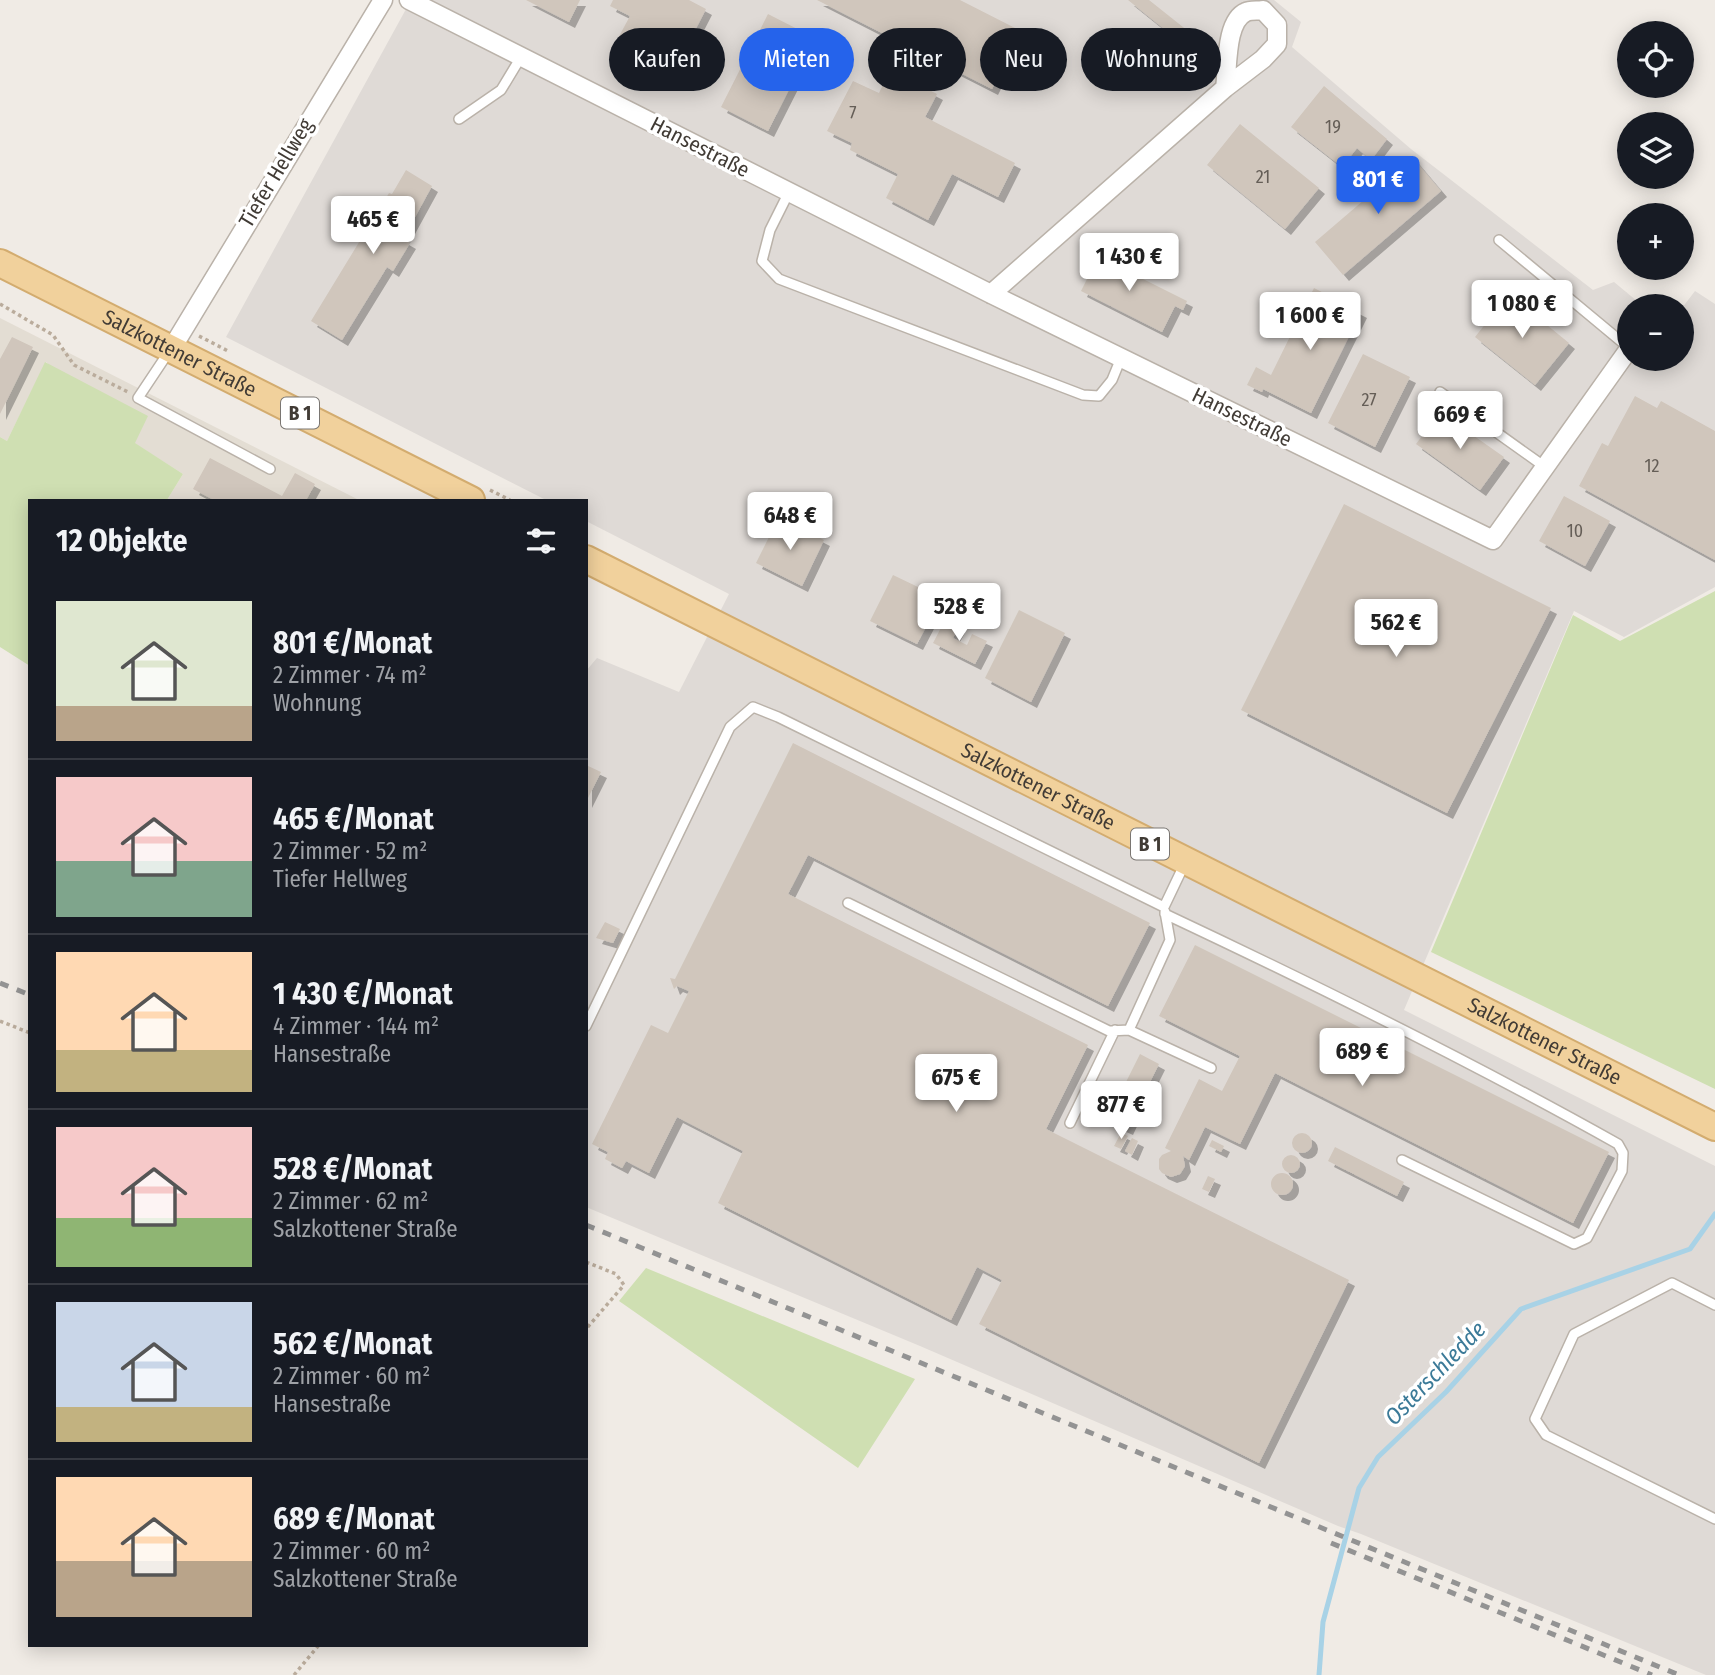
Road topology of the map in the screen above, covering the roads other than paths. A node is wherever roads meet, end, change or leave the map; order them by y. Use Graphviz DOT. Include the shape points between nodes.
graph roads {
  1 [pos="383,0"];
  2 [pos="409,0"];
  3 [pos="521,57"];
  4 [pos="1225,88"];
  5 [pos="459,120"];
  6 [pos="789,192"];
  7 [pos="1499,240"];
  8 [pos="0,263"];
  9 [pos="991,294"];
  10 [pos="1617,339"];
  11 [pos="172,348"];
  12 [pos="1121,358"];
  13 [pos="1617,366"];
  14 [pos="1440,392"];
  15 [pos="1545,467"];
  16 [pos="270,469"];
  17 [pos="469,499"];
  18 [pos="588,560"];
  19 [pos="1186,862"];
  20 [pos="848,902"];
  21 [pos="1164,911"];
  22 [pos="588,1022"];
  23 [pos="1115,1030"];
  24 [pos="1129,1030"];
  25 [pos="1211,1068"];
  26 [pos="1070,1123"];
  27 [pos="1715,1127"];
  28 [pos="1402,1160"];
  29 [pos="1715,1304"];
  30 [pos="1715,1518"];
  1 -- 11 [label="street, Tiefer Hellweg"];
  2 -- 3 [label="street, Hansestraße"];
  3 -- 5 [label="lane" via="500,90"];
  3 -- 6 [label="street, Hansestraße"];
  4 -- 9 [label="street"];
  6 -- 9 [label="street, Hansestraße"];
  6 -- 12 [label="lane" via="761,261 779,279 1083,395 1099,396"];
  7 -- 10 [label="lane"];
  8 -- 11 [label="main road, Salzkottener Straße / B 1"];
  9 -- 12 [label="street, Hansestraße"];
  11 -- 16 [label="lane" via="138,398"];
  11 -- 17 [label="main road, Salzkottener Straße / B 1"];
  12 -- 15 [label="street, Hansestraße" via="1493,540"];
  13 -- 15 [label="street"];
  14 -- 15 [label="lane"];
  18 -- 19 [label="main road, Salzkottener Straße / B 1"];
  19 -- 21 [label="lane"];
  19 -- 27 [label="main road, Salzkottener Straße / B 1"];
  20 -- 23 [label="lane"];
  21 -- 22 [label="lane" via="753,707 730,727"];
  21 -- 24 [label="lane" via="1170,940"];
  21 -- 28 [label="lane" via="1532,1096 1618,1143 1623,1153 1622,1171 1603,1209 1587,1238 1574,1244"];
  23 -- 24 [label="lane"];
  23 -- 26 [label="lane"];
  24 -- 25 [label="lane"];
  29 -- 30 [label="lane" via="1672,1283 1574,1334 1535,1419 1545,1435"];
}
